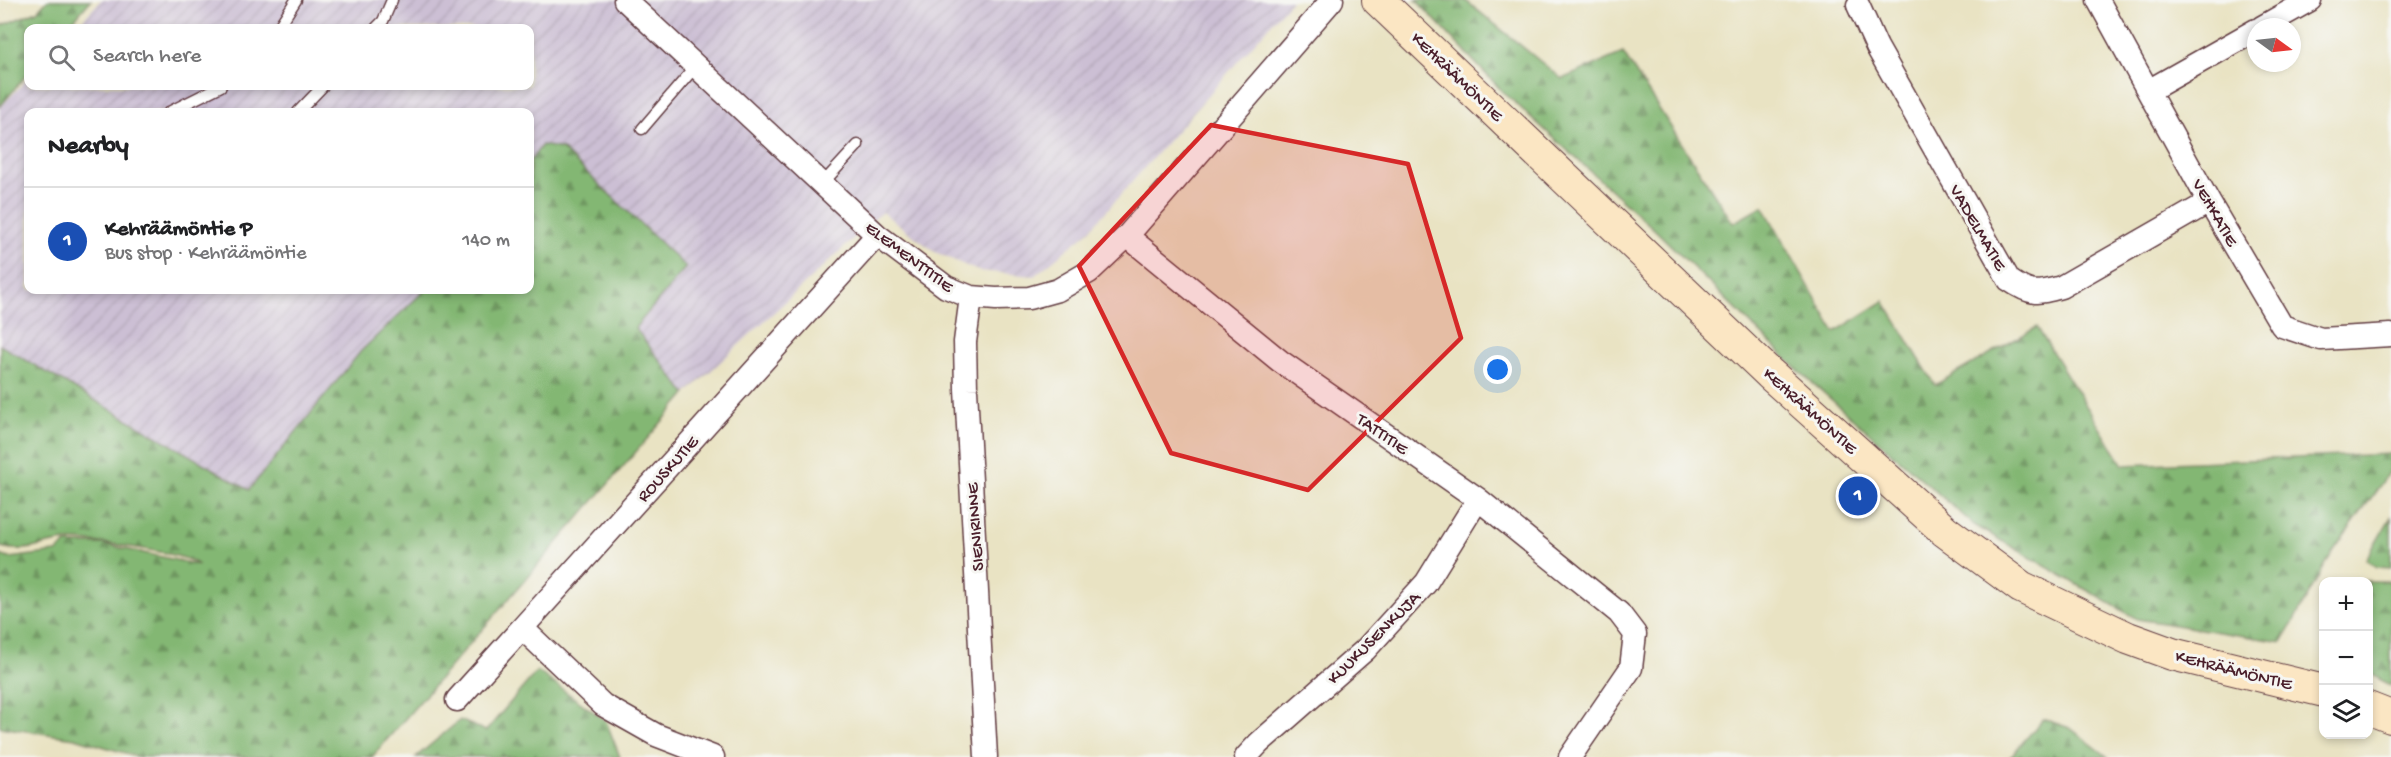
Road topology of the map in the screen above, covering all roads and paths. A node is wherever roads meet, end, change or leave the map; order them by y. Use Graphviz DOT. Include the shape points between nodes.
graph roads {
  1 [pos="296,0"];
  2 [pos="392,0"];
  3 [pos="625,0"];
  4 [pos="1332,0"];
  5 [pos="1378,0"];
  6 [pos="2098,0"];
  7 [pos="2310,0"];
  8 [pos="1858,5"];
  9 [pos="2278,18"];
  10 [pos="281,24"];
  11 [pos="380,24"];
  12 [pos="2247,35"];
  13 [pos="696,66"];
  14 [pos="213,90"];
  15 [pos="319,90"];
  16 [pos="2150,90"];
  17 [pos="177,108"];
  18 [pos="302,108"];
  19 [pos="642,129"];
  20 [pos="858,145"];
  21 [pos="822,184"];
  22 [pos="2209,202"];
  23 [pos="877,235"];
  24 [pos="1127,236"];
  25 [pos="971,297"];
  26 [pos="2391,334"];
  27 [pos="1478,499"];
  28 [pos="522,628"];
  29 [pos="2319,691"];
  30 [pos="457,700"];
  31 [pos="2373,710"];
  32 [pos="2391,717"];
  33 [pos="713,757"];
  34 [pos="987,757"];
  35 [pos="1246,757"];
  36 [pos="1570,757"];
  1 -- 10 [label="lane"];
  2 -- 11 [label="lane"];
  3 -- 13 [label="street, ELEMENTTITIE"];
  4 -- 24 [label="street, ELEMENTTITIE"];
  5 -- 29 [label="street, KEHRÄÄMÖNTIE" via="1770,374 1946,531 2021,587 2128,638 2172,654"];
  6 -- 16 [label="street, VEHKATIE"];
  7 -- 9 [label="street"];
  8 -- 22 [label="street, VADELMATIE" via="1877,47 2003,270 2023,290 2037,294 2061,288"];
  12 -- 16 [label="street"];
  13 -- 19 [label="lane"];
  13 -- 21 [label="street, ELEMENTTITIE"];
  14 -- 17 [label="lane"];
  15 -- 18 [label="lane"];
  16 -- 22 [label="street, VEHKATIE"];
  20 -- 21 [label="lane"];
  21 -- 23 [label="street, ELEMENTTITIE"];
  22 -- 26 [label="street, VEHKATIE" via="2282,326 2321,339"];
  23 -- 25 [label="street, ELEMENTTITIE" via="946,287"];
  23 -- 28 [label="street, ROUSKUTIE"];
  24 -- 25 [label="street, ELEMENTTITIE" via="1089,272 1058,290 1029,298"];
  24 -- 27 [label="street, TATTITIE" via="1280,361"];
  25 -- 34 [label="street, SIENIRINNE" via="965,342 966,389"];
  27 -- 35 [label="street, KUUKUSENKUJA" via="1426,583 1365,650"];
  27 -- 36 [label="street, TATTITIE" via="1619,613 1635,634 1631,668"];
  28 -- 30 [label="street, ROUSKUTIE"];
  28 -- 33 [label="street" via="603,705 656,735"];
  31 -- 32 [label="street"];
}
